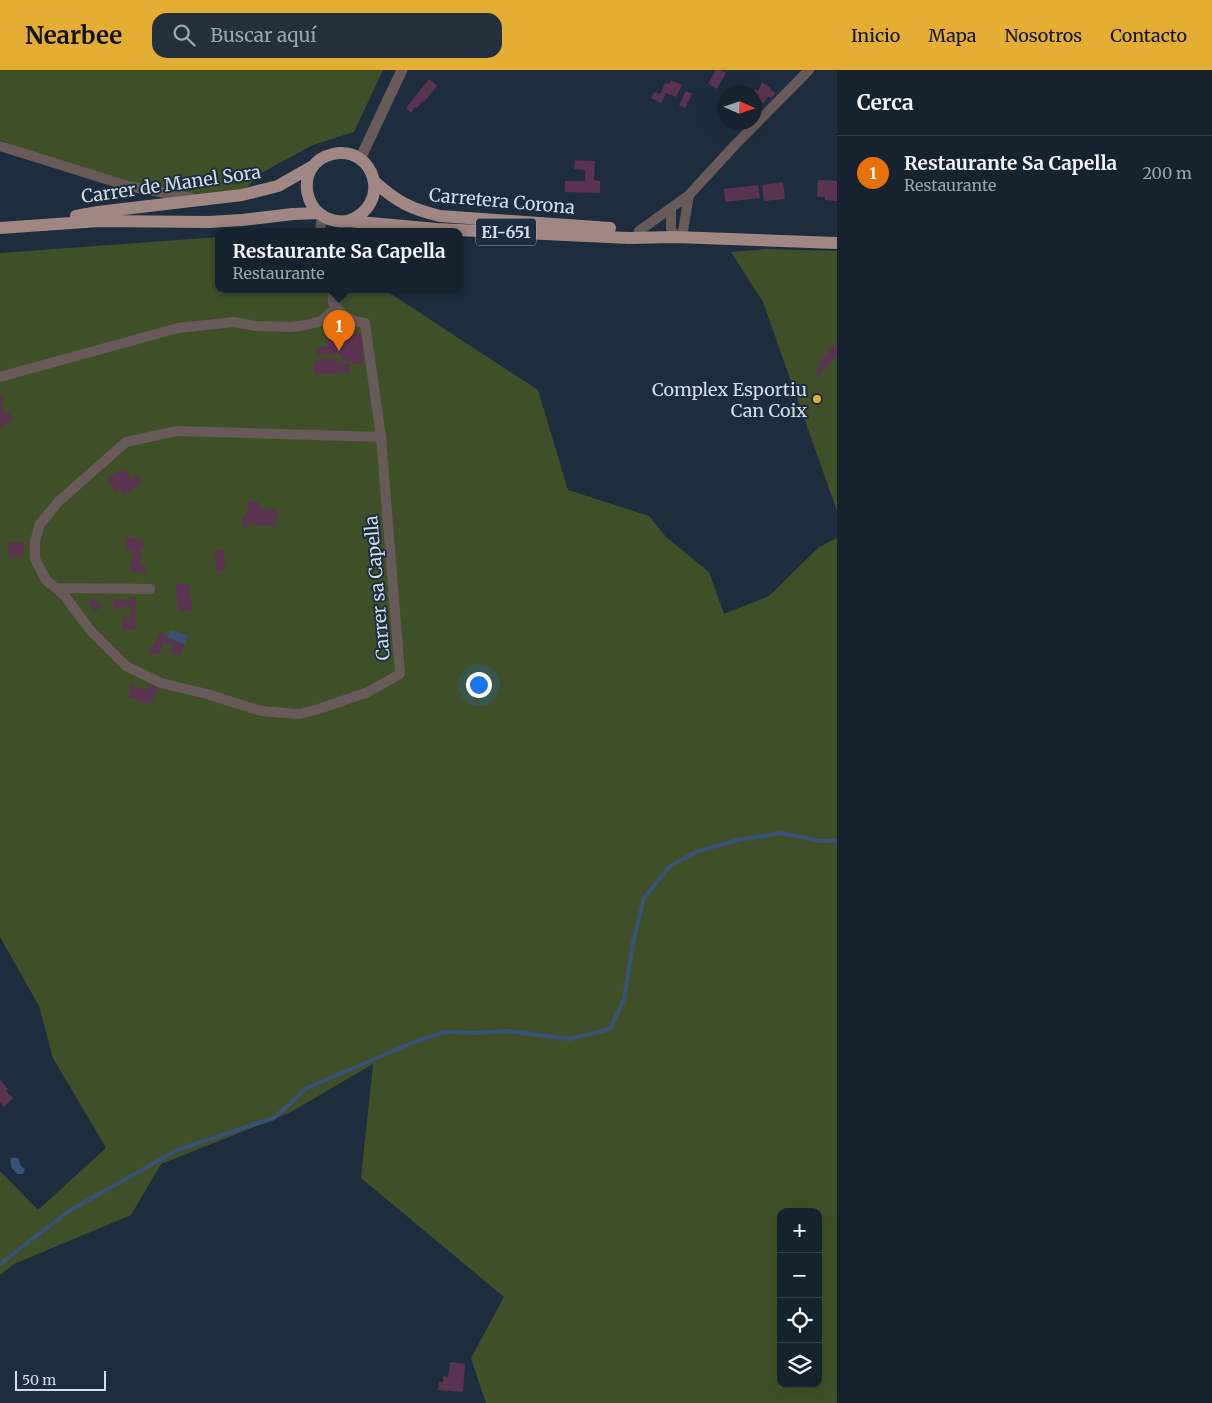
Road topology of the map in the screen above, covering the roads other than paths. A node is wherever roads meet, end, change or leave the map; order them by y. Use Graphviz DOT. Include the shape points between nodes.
graph roads {
  1 [pos="402,70"];
  2 [pos="809,70"];
  3 [pos="0,146"];
  4 [pos="360,159"];
  5 [pos="316,164"];
  6 [pos="375,182"];
  7 [pos="689,195"];
  8 [pos="201,200"];
  9 [pos="671,209"];
  10 [pos="320,215"];
  11 [pos="348,221"];
  12 [pos="27,226"];
  13 [pos="0,228"];
  14 [pos="320,228"];
  15 [pos="426,228"];
  16 [pos="463,230"];
  17 [pos="639,231"];
  18 [pos="674,237"];
  19 [pos="837,243"];
  20 [pos="333,293"];
  21 [pos="336,308"];
  22 [pos="0,378"];
  23 [pos="381,437"];
  24 [pos="56,588"];
  25 [pos="150,589"];
  1 -- 4 [label="street"];
  2 -- 7 [label="street"];
  3 -- 8 [label="street" via="128,186"];
  4 -- 5 [label="main road, EI-651" via="347,154 333,154"];
  4 -- 6 [label="main road, EI-651" via="370,169"];
  5 -- 8 [label="main road, Carrer de Manel Sora / EI-651" via="278,186"];
  5 -- 10 [label="main road" via="307,185 309,201"];
  6 -- 11 [label="main road" via="369,207 364,214"];
  6 -- 17 [label="main road, Carretera Corona / EI-651" via="402,204 440,216"];
  7 -- 9 [label="street"];
  7 -- 18 [label="street"];
  8 -- 12 [label="main road, Carrer de Manel Sora / EI-651" via="98,212"];
  9 -- 17 [label="street"];
  9 -- 18 [label="street"];
  10 -- 11 [label="main road, EI-651" via="335,222"];
  10 -- 12 [label="main road, Carrer de Manel Sora / EI-651" via="293,214 201,222 99,221"];
  10 -- 14 [label="street"];
  11 -- 15 [label="main road, Carretera Corona / EI-651"];
  12 -- 13 [label="main road, Carrer de Manel Sora / EI-651"];
  16 -- 18 [label="main road, Carretera Corona / EI-651"];
  17 -- 18 [label="main road, Carretera Corona / EI-651"];
  18 -- 19 [label="main road, Carretera Corona / EI-651"];
  20 -- 21 [label="street"];
  21 -- 22 [label="street" via="321,321 292,327 234,322 178,328"];
  21 -- 23 [label="street, Carrer sa Capella" via="350,320 365,323"];
  23 -- 24 [label="street, Carrer sa Capella" via="177,431 126,442 58,502 40,524 35,541 35,559 46,580"];
  23 -- 24 [label="street, Carrer sa Capella" via="400,674 368,692 299,714 261,711 161,683 126,666 90,630"];
  24 -- 25 [label="street"];
}
